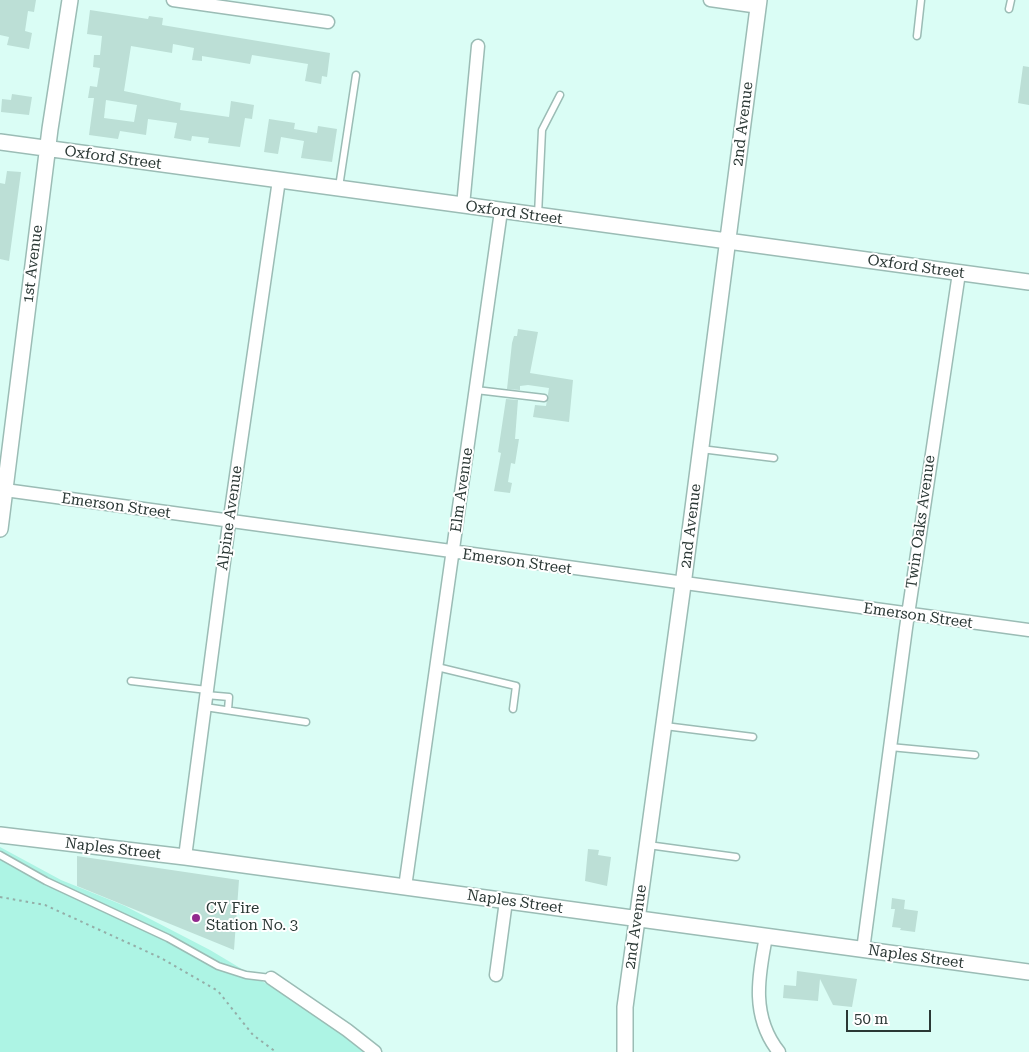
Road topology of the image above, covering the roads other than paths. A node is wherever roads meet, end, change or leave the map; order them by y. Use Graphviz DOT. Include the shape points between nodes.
graph roads {
  1 [pos="70,0"];
  2 [pos="174,0"];
  3 [pos="710,0"];
  4 [pos="921,0"];
  5 [pos="1011,0"];
  6 [pos="759,3"];
  7 [pos="1010,9"];
  8 [pos="328,22"];
  9 [pos="917,36"];
  10 [pos="478,46"];
  11 [pos="356,75"];
  12 [pos="560,95"];
  13 [pos="0,142"];
  14 [pos="48,148"];
  15 [pos="279,180"];
  16 [pos="339,189"];
  17 [pos="463,206"];
  18 [pos="500,211"];
  19 [pos="538,216"];
  20 [pos="728,241"];
  21 [pos="959,272"];
  22 [pos="1029,282"];
  23 [pos="476,390"];
  24 [pos="544,398"];
  25 [pos="701,449"];
  26 [pos="774,458"];
  27 [pos="5,490"];
  28 [pos="230,521"];
  29 [pos="0,529"];
  30 [pos="454,553"];
  31 [pos="683,585"];
  32 [pos="908,614"];
  33 [pos="1029,630"];
  34 [pos="437,668"];
  35 [pos="131,681"];
  36 [pos="206,697"];
  37 [pos="513,709"];
  38 [pos="228,710"];
  39 [pos="306,722"];
  40 [pos="663,725"];
  41 [pos="753,737"];
  42 [pos="890,747"];
  43 [pos="975,755"];
  44 [pos="0,835"];
  45 [pos="647,845"];
  46 [pos="0,855"];
  47 [pos="186,857"];
  48 [pos="736,857"];
  49 [pos="405,887"];
  50 [pos="506,901"];
  51 [pos="637,920"];
  52 [pos="766,937"];
  53 [pos="863,950"];
  54 [pos="1029,972"];
  55 [pos="496,975"];
  56 [pos="271,978"];
  57 [pos="375,1052"];
  58 [pos="625,1052"];
  59 [pos="779,1052"];
  1 -- 14 [label="street, 1st Avenue"];
  2 -- 8 [label="street"];
  3 -- 6 [label="street"];
  4 -- 9 [label="lane"];
  5 -- 7 [label="lane"];
  6 -- 20 [label="street, 2nd Avenue"];
  10 -- 17 [label="street"];
  11 -- 16 [label="lane"];
  12 -- 19 [label="lane" via="542,130"];
  13 -- 14 [label="street, Oxford Street"];
  14 -- 15 [label="street, Oxford Street"];
  14 -- 27 [label="street, 1st Avenue" via="9,432"];
  15 -- 16 [label="street, Oxford Street"];
  15 -- 28 [label="street, Alpine Avenue"];
  16 -- 17 [label="street, Oxford Street"];
  17 -- 18 [label="street, Oxford Street"];
  18 -- 19 [label="street, Oxford Street"];
  18 -- 23 [label="street, Elm Avenue"];
  19 -- 20 [label="street, Oxford Street"];
  20 -- 21 [label="street, Oxford Street"];
  20 -- 25 [label="street, 2nd Avenue"];
  21 -- 22 [label="street, Oxford Street"];
  21 -- 32 [label="street, Twin Oaks Avenue"];
  23 -- 24 [label="lane"];
  23 -- 30 [label="street, Elm Avenue"];
  25 -- 26 [label="lane"];
  25 -- 31 [label="street, 2nd Avenue"];
  27 -- 28 [label="street, Emerson Street"];
  27 -- 29 [label="street, 1st Avenue"];
  28 -- 30 [label="street, Emerson Street"];
  28 -- 36 [label="street, Alpine Avenue"];
  30 -- 31 [label="street, Emerson Street"];
  30 -- 34 [label="street, Elm Avenue"];
  31 -- 32 [label="street, Emerson Street"];
  31 -- 40 [label="street, 2nd Avenue"];
  32 -- 33 [label="street, Emerson Street"];
  32 -- 42 [label="street, Twin Oaks Avenue"];
  34 -- 37 [label="lane" via="516,686"];
  34 -- 49 [label="street, Elm Avenue"];
  35 -- 36 [label="lane"];
  36 -- 38 [label="lane"];
  36 -- 38 [label="lane" via="229,697"];
  36 -- 47 [label="street, Alpine Avenue"];
  38 -- 39 [label="lane"];
  40 -- 41 [label="lane"];
  40 -- 45 [label="street, 2nd Avenue"];
  42 -- 43 [label="lane"];
  42 -- 53 [label="street, Twin Oaks Avenue"];
  44 -- 47 [label="street, Naples Street"];
  45 -- 48 [label="lane"];
  45 -- 51 [label="street, 2nd Avenue"];
  46 -- 56 [label="lane" via="218,966 246,975"];
  47 -- 49 [label="street, Naples Street"];
  49 -- 50 [label="street, Naples Street"];
  50 -- 51 [label="street, Naples Street"];
  50 -- 55 [label="street"];
  51 -- 52 [label="street, Naples Street"];
  51 -- 58 [label="street, 2nd Avenue" via="624,1013"];
  52 -- 53 [label="street, Naples Street"];
  52 -- 59 [label="street" via="758,999 763,1024"];
  53 -- 54 [label="street, Naples Street"];
  56 -- 57 [label="street"];
}
